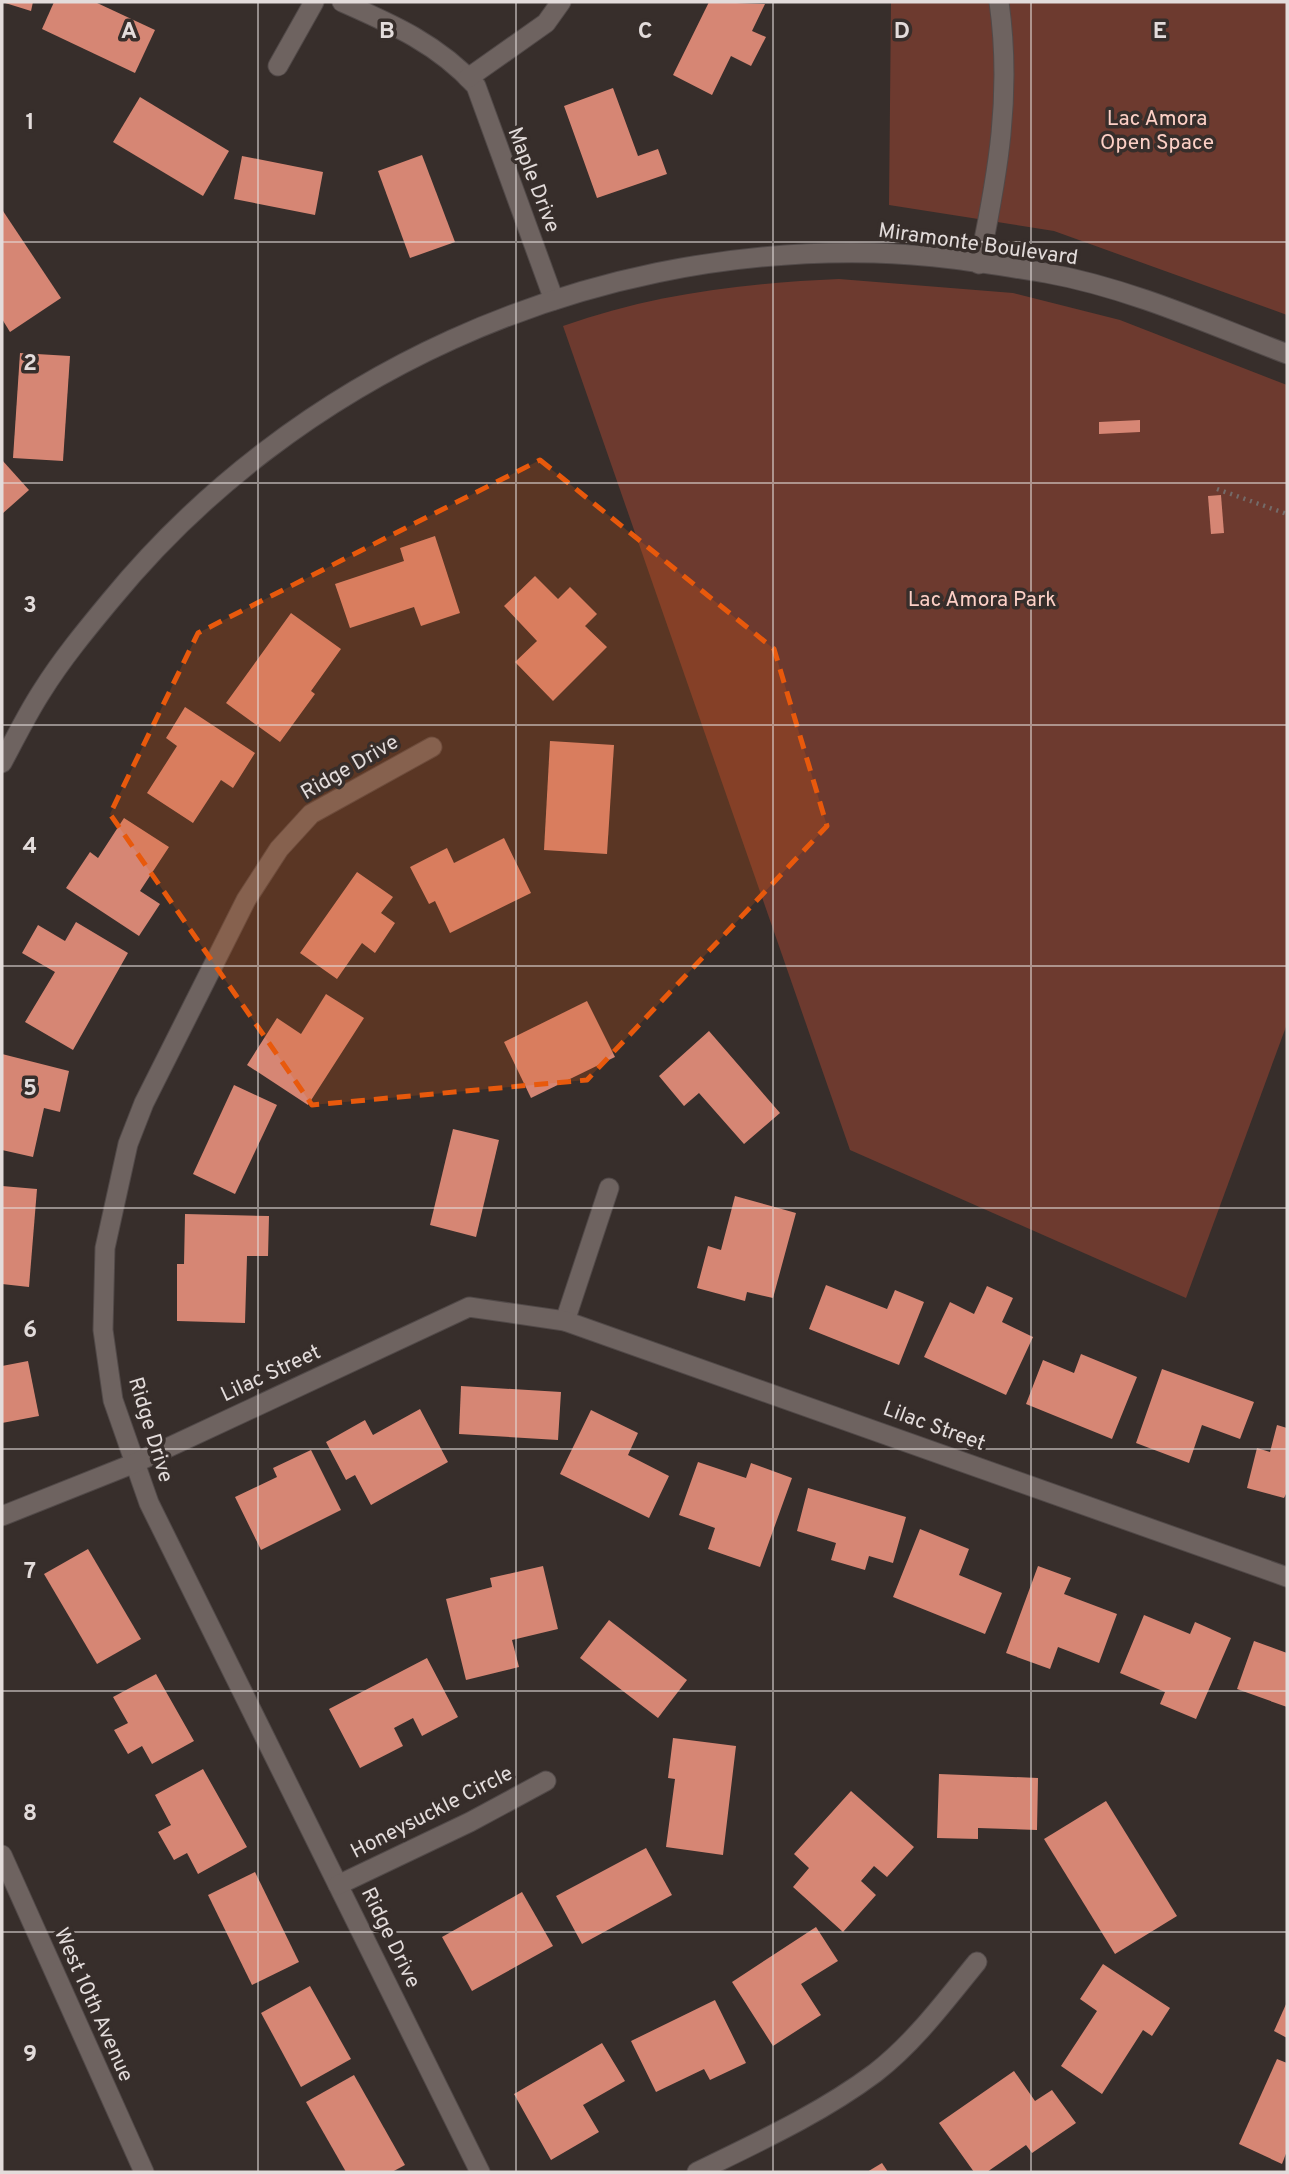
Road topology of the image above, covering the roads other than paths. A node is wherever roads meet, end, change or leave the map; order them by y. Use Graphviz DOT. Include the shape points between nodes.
graph roads {
  1 [pos="314,2"];
  2 [pos="342,2"];
  3 [pos="561,2"];
  4 [pos="999,2"];
  5 [pos="278,66"];
  6 [pos="468,78"];
  7 [pos="979,264"];
  8 [pos="554,300"];
  9 [pos="1287,354"];
  10 [pos="432,747"];
  11 [pos="2,763"];
  12 [pos="609,1188"];
  13 [pos="565,1321"];
  14 [pos="135,1463"];
  15 [pos="2,1516"];
  16 [pos="1287,1577"];
  17 [pos="546,1781"];
  18 [pos="2,1855"];
  19 [pos="338,1885"];
  20 [pos="976,1962"];
  21 [pos="144,2172"];
  22 [pos="480,2172"];
  23 [pos="697,2172"];
  1 -- 5 [label="street"];
  2 -- 6 [label="street, Maple Drive" via="431,45"];
  3 -- 6 [label="street" via="546,23"];
  4 -- 7 [label="street" via="1005,109 996,187"];
  6 -- 8 [label="street, Maple Drive" via="475,86"];
  7 -- 8 [label="street, Miramonte Boulevard" via="874,253 772,256 716,262 598,286"];
  7 -- 9 [label="street, Miramonte Boulevard" via="1078,280"];
  8 -- 11 [label="street, Miramonte Boulevard" via="429,349 350,392 277,441 211,494 140,564 70,650 41,691"];
  10 -- 14 [label="street, Ridge Drive" via="311,814 279,849 246,900 144,1103 118,1175 104,1248 102,1289 113,1400"];
  12 -- 13 [label="street"];
  13 -- 14 [label="street, Lilac Street" via="470,1307"];
  13 -- 16 [label="street, Lilac Street"];
  14 -- 15 [label="street, Lilac Street"];
  14 -- 19 [label="street, Ridge Drive" via="149,1503"];
  17 -- 19 [label="street, Honeysuckle Circle"];
  18 -- 21 [label="street, West 10th Avenue"];
  19 -- 22 [label="street, Ridge Drive"];
  20 -- 23 [label="street" via="926,2025 876,2072 811,2116"];
}
